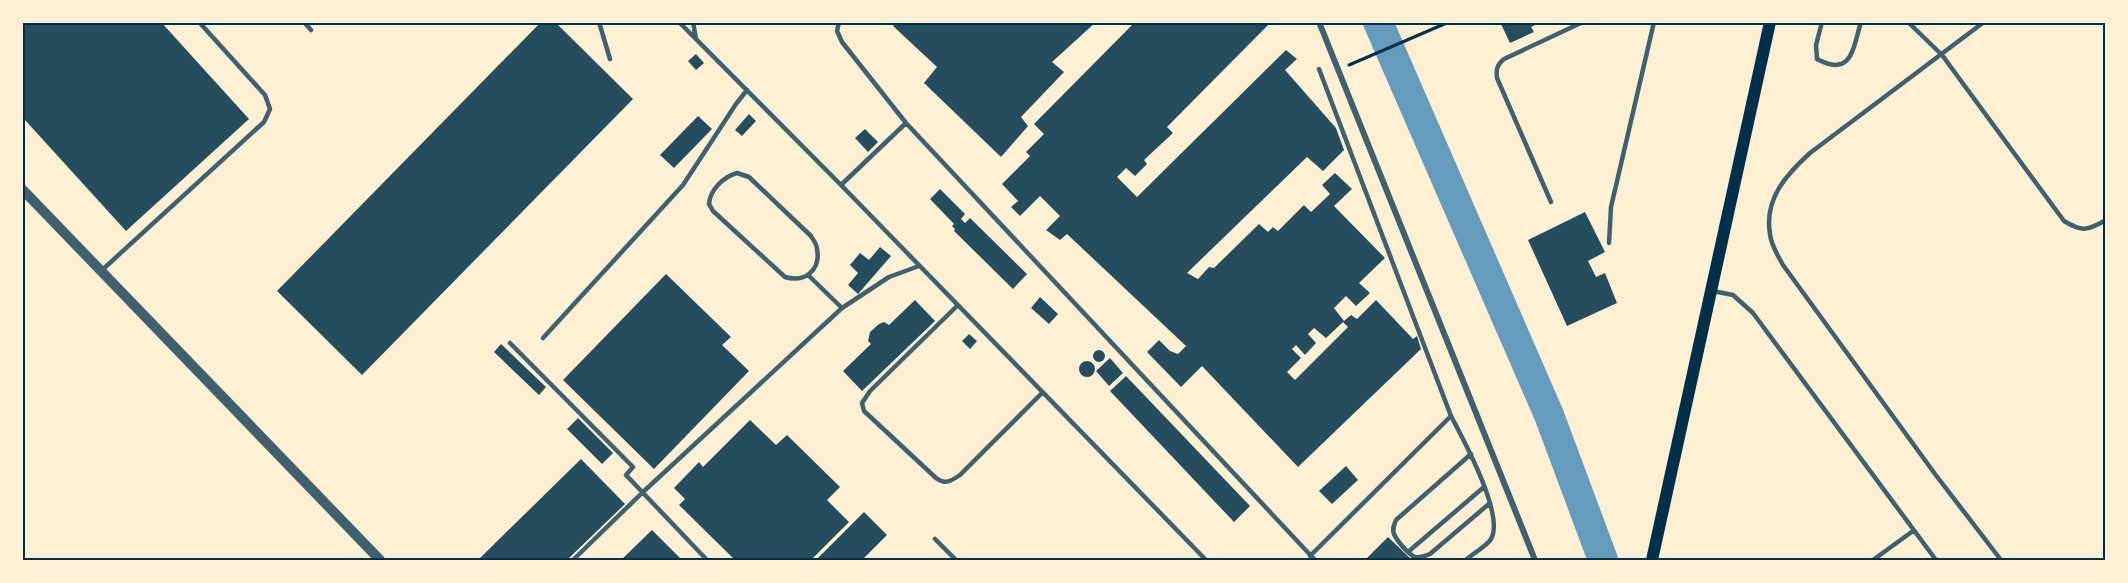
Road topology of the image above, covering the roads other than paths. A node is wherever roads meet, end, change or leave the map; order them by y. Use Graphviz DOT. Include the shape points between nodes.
graph roads {
  1 [pos="199,22"];
  2 [pos="304,22"];
  3 [pos="599,22"];
  4 [pos="679,22"];
  5 [pos="693,22"];
  6 [pos="839,22"];
  7 [pos="1319,22"];
  8 [pos="1583,22"];
  9 [pos="1654,22"];
  10 [pos="1770,22"];
  11 [pos="1822,22"];
  12 [pos="1861,22"];
  13 [pos="1908,22"];
  14 [pos="1984,22"];
  15 [pos="311,30"];
  16 [pos="696,39"];
  17 [pos="1942,55"];
  18 [pos="610,59"];
  19 [pos="1319,69"];
  20 [pos="747,90"];
  21 [pos="906,123"];
  22 [pos="841,185"];
  23 [pos="22,189"];
  24 [pos="1551,202"];
  25 [pos="2106,220"];
  26 [pos="1609,243"];
  27 [pos="919,266"];
  28 [pos="101,272"];
  29 [pos="808,275"];
  30 [pos="1710,291"];
  31 [pos="958,305"];
  32 [pos="842,308"];
  33 [pos="543,338"];
  34 [pos="510,343"];
  35 [pos="1042,393"];
  36 [pos="1450,416"];
  37 [pos="1471,454"];
  38 [pos="1484,487"];
  39 [pos="643,492"];
  40 [pos="1490,503"];
  41 [pos="1913,531"];
  42 [pos="935,539"];
  43 [pos="1408,552"];
  44 [pos="1310,556"];
  45 [pos="380,561"];
  46 [pos="573,561"];
  47 [pos="708,561"];
  48 [pos="956,561"];
  49 [pos="1206,561"];
  50 [pos="1315,561"];
  51 [pos="1466,561"];
  52 [pos="1535,561"];
  53 [pos="1652,561"];
  54 [pos="1873,561"];
  55 [pos="1936,561"];
  56 [pos="2001,561"];
  1 -- 28 [label="lane" via="265,94 270,110 264,122"];
  2 -- 15 [label="lane"];
  3 -- 18 [label="lane"];
  4 -- 16 [label="lane"];
  5 -- 16 [label="lane"];
  6 -- 21 [label="lane" via="837,31 842,42"];
  7 -- 52 [label="street"];
  8 -- 24 [label="lane" via="1504,59 1496,71"];
  9 -- 26 [label="lane" via="1611,207"];
  10 -- 30 [label="main road"];
  11 -- 12 [label="lane" via="1817,59 1839,66 1851,55"];
  13 -- 17 [label="lane"];
  14 -- 17 [label="lane"];
  16 -- 20 [label="lane"];
  17 -- 25 [label="lane" via="2064,220 2077,229 2089,229"];
  17 -- 56 [label="lane" via="1791,170 1778,187 1769,212 1770,236 1783,265"];
  19 -- 36 [label="lane"];
  20 -- 22 [label="lane"];
  20 -- 33 [label="lane" via="683,185"];
  21 -- 22 [label="lane"];
  21 -- 44 [label="lane"];
  22 -- 27 [label="lane"];
  23 -- 28 [label="street"];
  27 -- 31 [label="lane"];
  27 -- 32 [label="lane" via="889,277"];
  28 -- 45 [label="street"];
  29 -- 29 [label="lane" via="817,261 818,248 811,236 749,177 737,173 727,176 709,197 713,211 785,277 795,280"];
  29 -- 32 [label="lane"];
  30 -- 41 [label="lane" via="1733,295 1753,313"];
  30 -- 53 [label="main road"];
  31 -- 35 [label="lane"];
  31 -- 35 [label="lane" via="870,391 862,403 864,411 946,483 960,475"];
  32 -- 39 [label="lane"];
  34 -- 39 [label="lane" via="633,467 626,475"];
  35 -- 49 [label="lane"];
  36 -- 37 [label="lane"];
  36 -- 44 [label="lane"];
  37 -- 38 [label="lane"];
  37 -- 43 [label="lane" via="1396,520 1394,534"];
  38 -- 40 [label="lane"];
  38 -- 43 [label="lane"];
  39 -- 46 [label="lane"];
  39 -- 47 [label="lane"];
  40 -- 43 [label="lane" via="1430,554 1416,557"];
  40 -- 51 [label="lane" via="1494,531 1490,541"];
  41 -- 54 [label="lane"];
  41 -- 55 [label="lane"];
  42 -- 48 [label="lane"];
  44 -- 50 [label="lane"];
}
